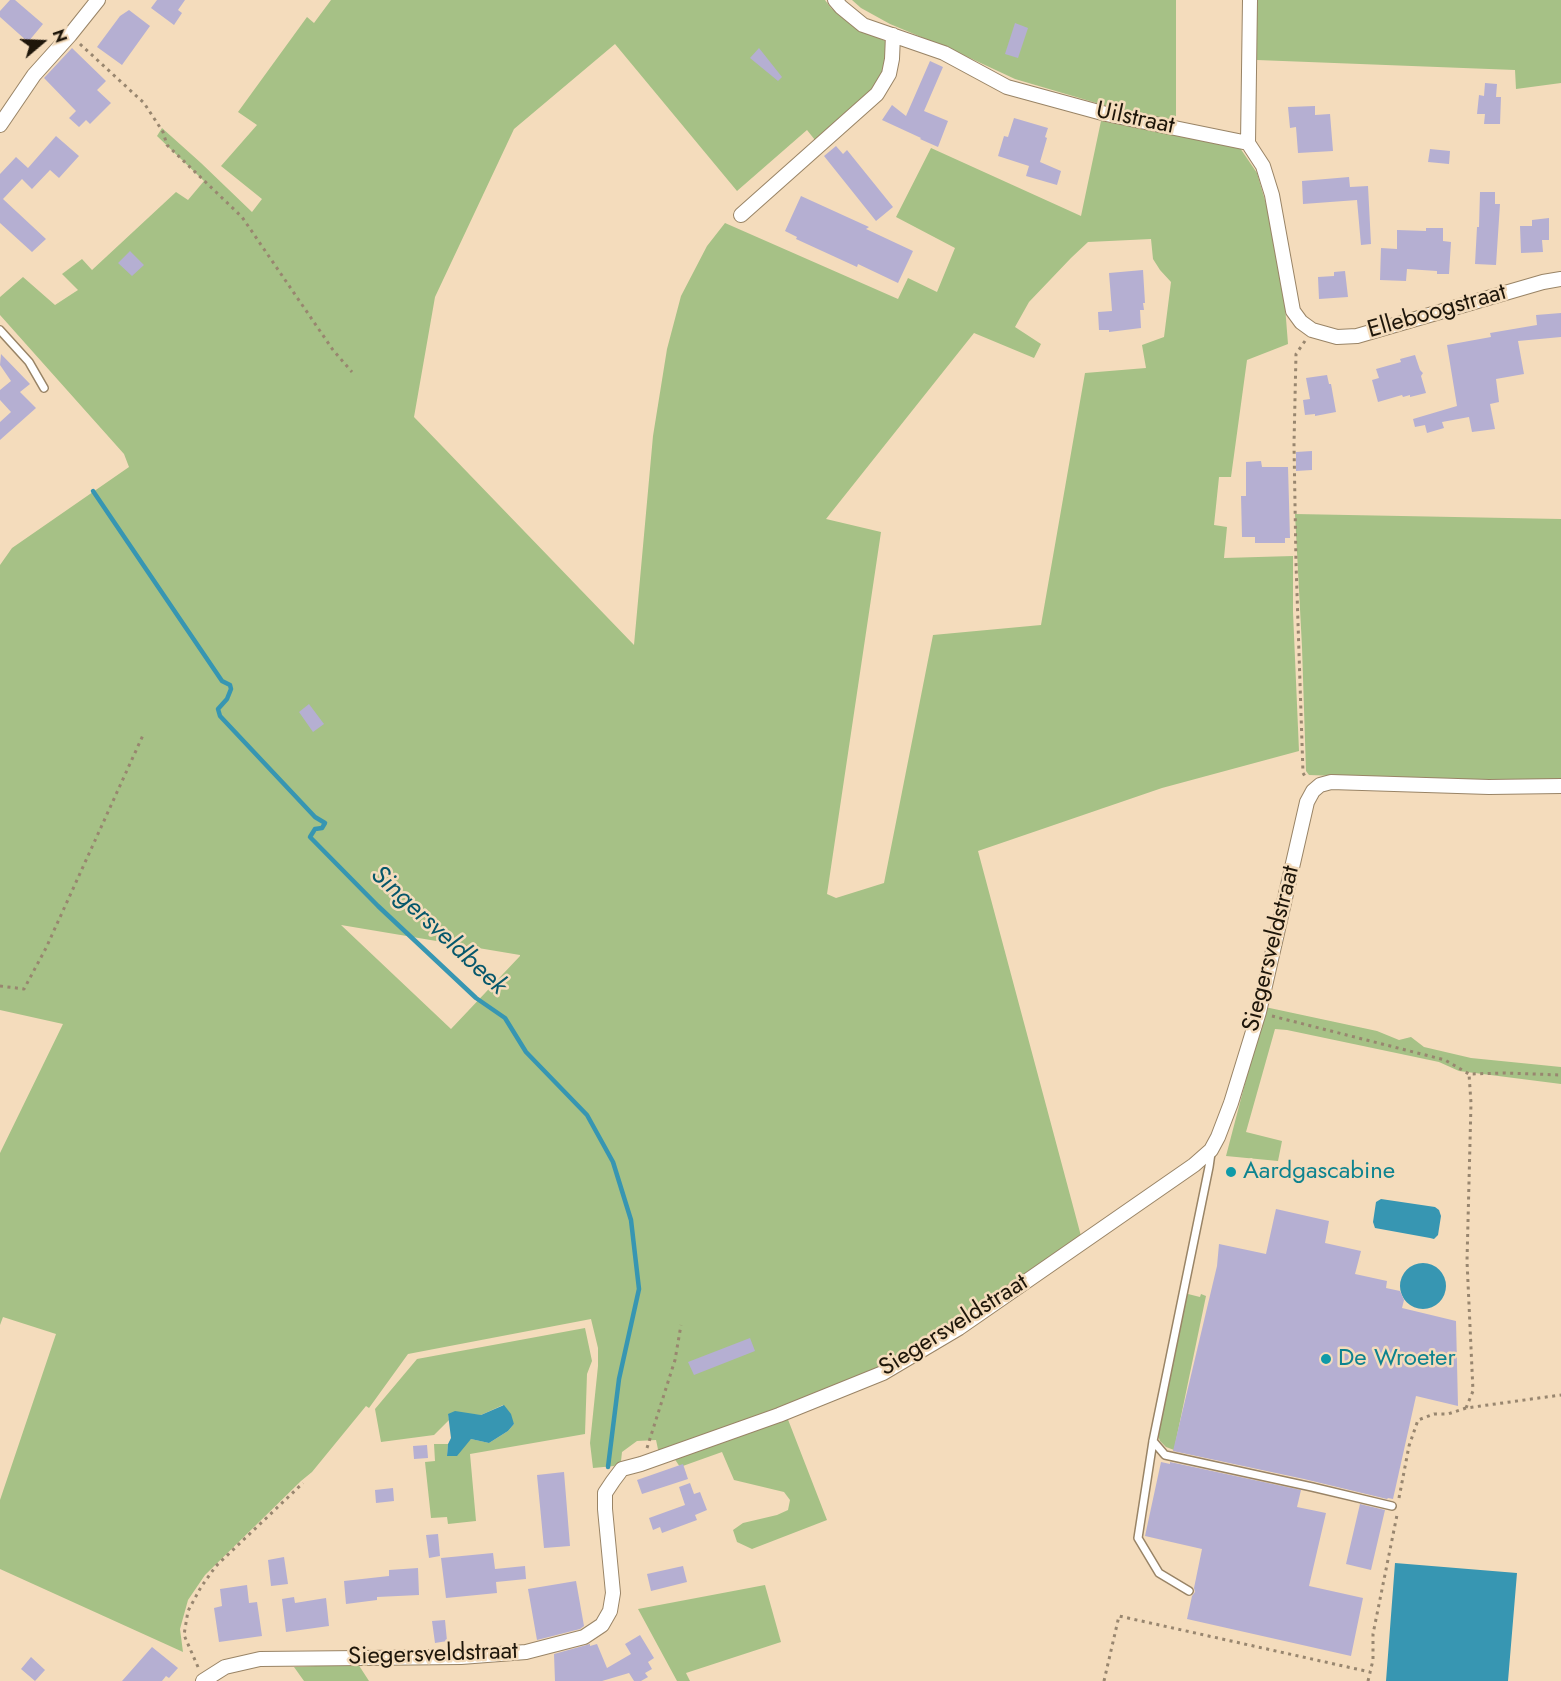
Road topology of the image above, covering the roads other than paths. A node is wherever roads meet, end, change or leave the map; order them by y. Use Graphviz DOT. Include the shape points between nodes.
graph roads {
  1 [pos="98,0"];
  2 [pos="835,0"];
  3 [pos="1250,0"];
  4 [pos="893,35"];
  5 [pos="0,125"];
  6 [pos="1248,143"];
  7 [pos="741,215"];
  8 [pos="1561,279"];
  9 [pos="0,330"];
  10 [pos="44,388"];
  11 [pos="1561,786"];
  12 [pos="1211,1150"];
  13 [pos="1153,1441"];
  14 [pos="1395,1508"];
  15 [pos="1189,1591"];
  16 [pos="204,1680"];
  1 -- 5 [label="street" via="34,75"];
  2 -- 4 [label="street, Uilstraat" via="863,25"];
  3 -- 6 [label="street"];
  4 -- 6 [label="street, Uilstraat" via="944,53 1007,87 1106,114"];
  4 -- 7 [label="street" via="889,74 877,94"];
  6 -- 8 [label="street, Elleboogstraat" via="1263,166 1272,195 1293,311 1312,330 1337,337 1357,336"];
  9 -- 10 [label="lane" via="29,362"];
  11 -- 12 [label="street, Siegersveldstraat" via="1331,782 1313,791 1307,802 1259,1012 1231,1103"];
  12 -- 13 [label="lane"];
  12 -- 16 [label="street, Siegersveldstraat" via="959,1328 883,1373 779,1415 622,1469 605,1493 613,1593 610,1611 602,1625 584,1637 526,1652 461,1657 260,1659 225,1667"];
  13 -- 14 [label="lane" via="1165,1455"];
  13 -- 15 [label="lane" via="1138,1538 1159,1573"];
}
